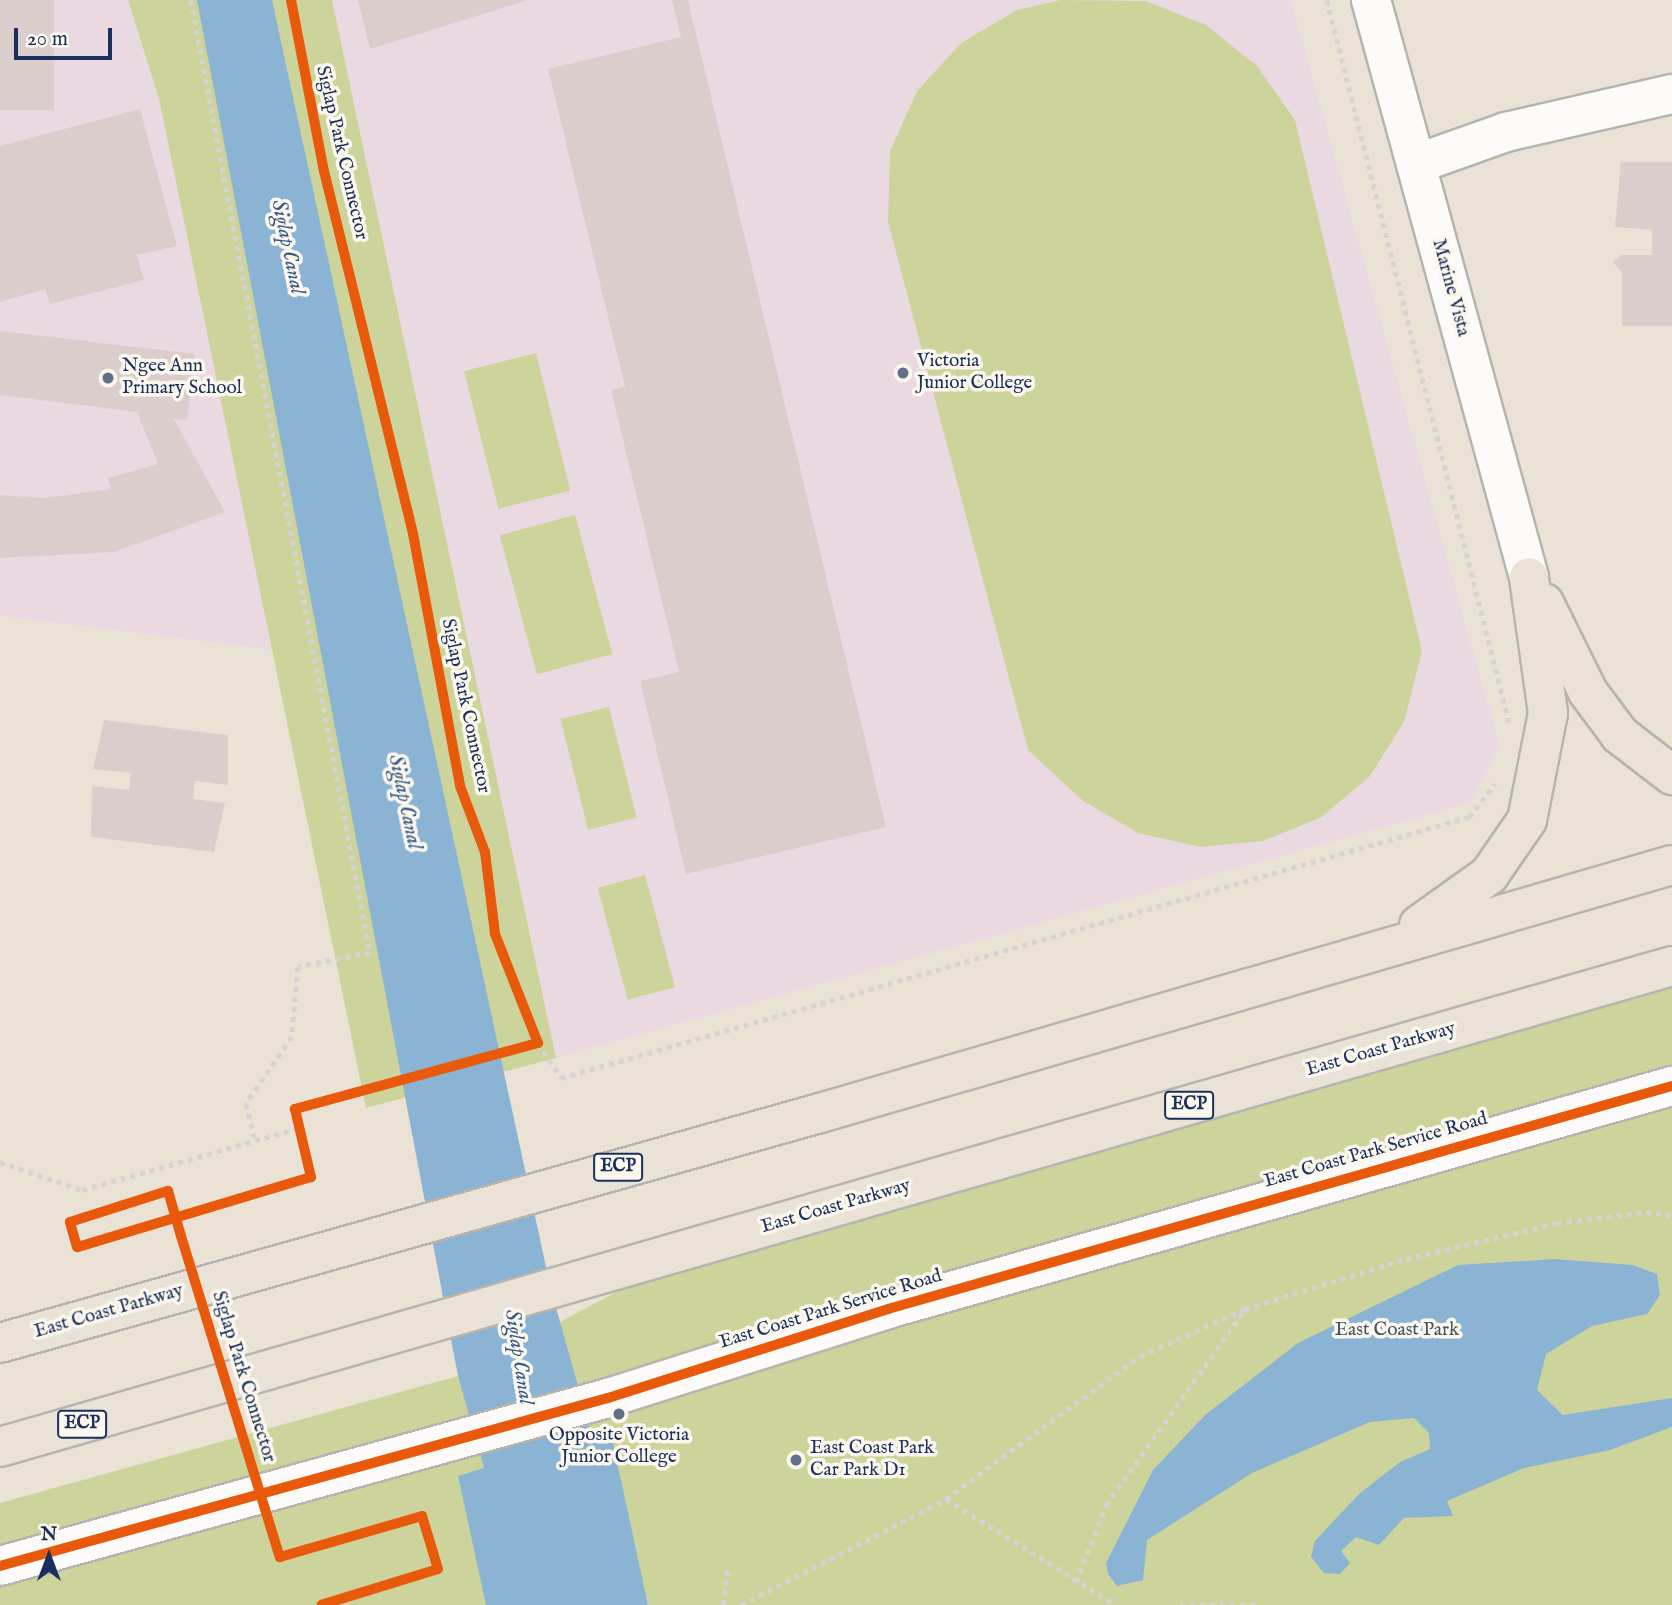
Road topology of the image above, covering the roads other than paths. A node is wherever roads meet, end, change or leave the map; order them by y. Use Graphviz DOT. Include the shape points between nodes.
graph roads {
  1 [pos="1371,0"];
  2 [pos="1672,94"];
  3 [pos="1416,164"];
  4 [pos="1529,577"];
  5 [pos="1672,775"];
  6 [pos="1672,864"];
  7 [pos="1376,951"];
  8 [pos="1672,966"];
  9 [pos="1672,1086"];
  10 [pos="0,1343"];
  11 [pos="0,1447"];
  12 [pos="0,1566"];
  1 -- 3 [label="street, Marine Vista"];
  2 -- 3 [label="street" via="1506,132"];
  3 -- 4 [label="street, Marine Vista"];
  4 -- 5 [label="highway" via="1588,692 1620,735"];
  4 -- 7 [label="highway" via="1548,713 1527,820 1508,856 1480,883"];
  6 -- 7 [label="highway, East Coast Parkway / ECP"];
  7 -- 10 [label="highway, East Coast Parkway / ECP"];
  8 -- 11 [label="highway, East Coast Parkway / ECP"];
  9 -- 12 [label="street, East Coast Park Service Road" via="901,1305 608,1398"];
}
